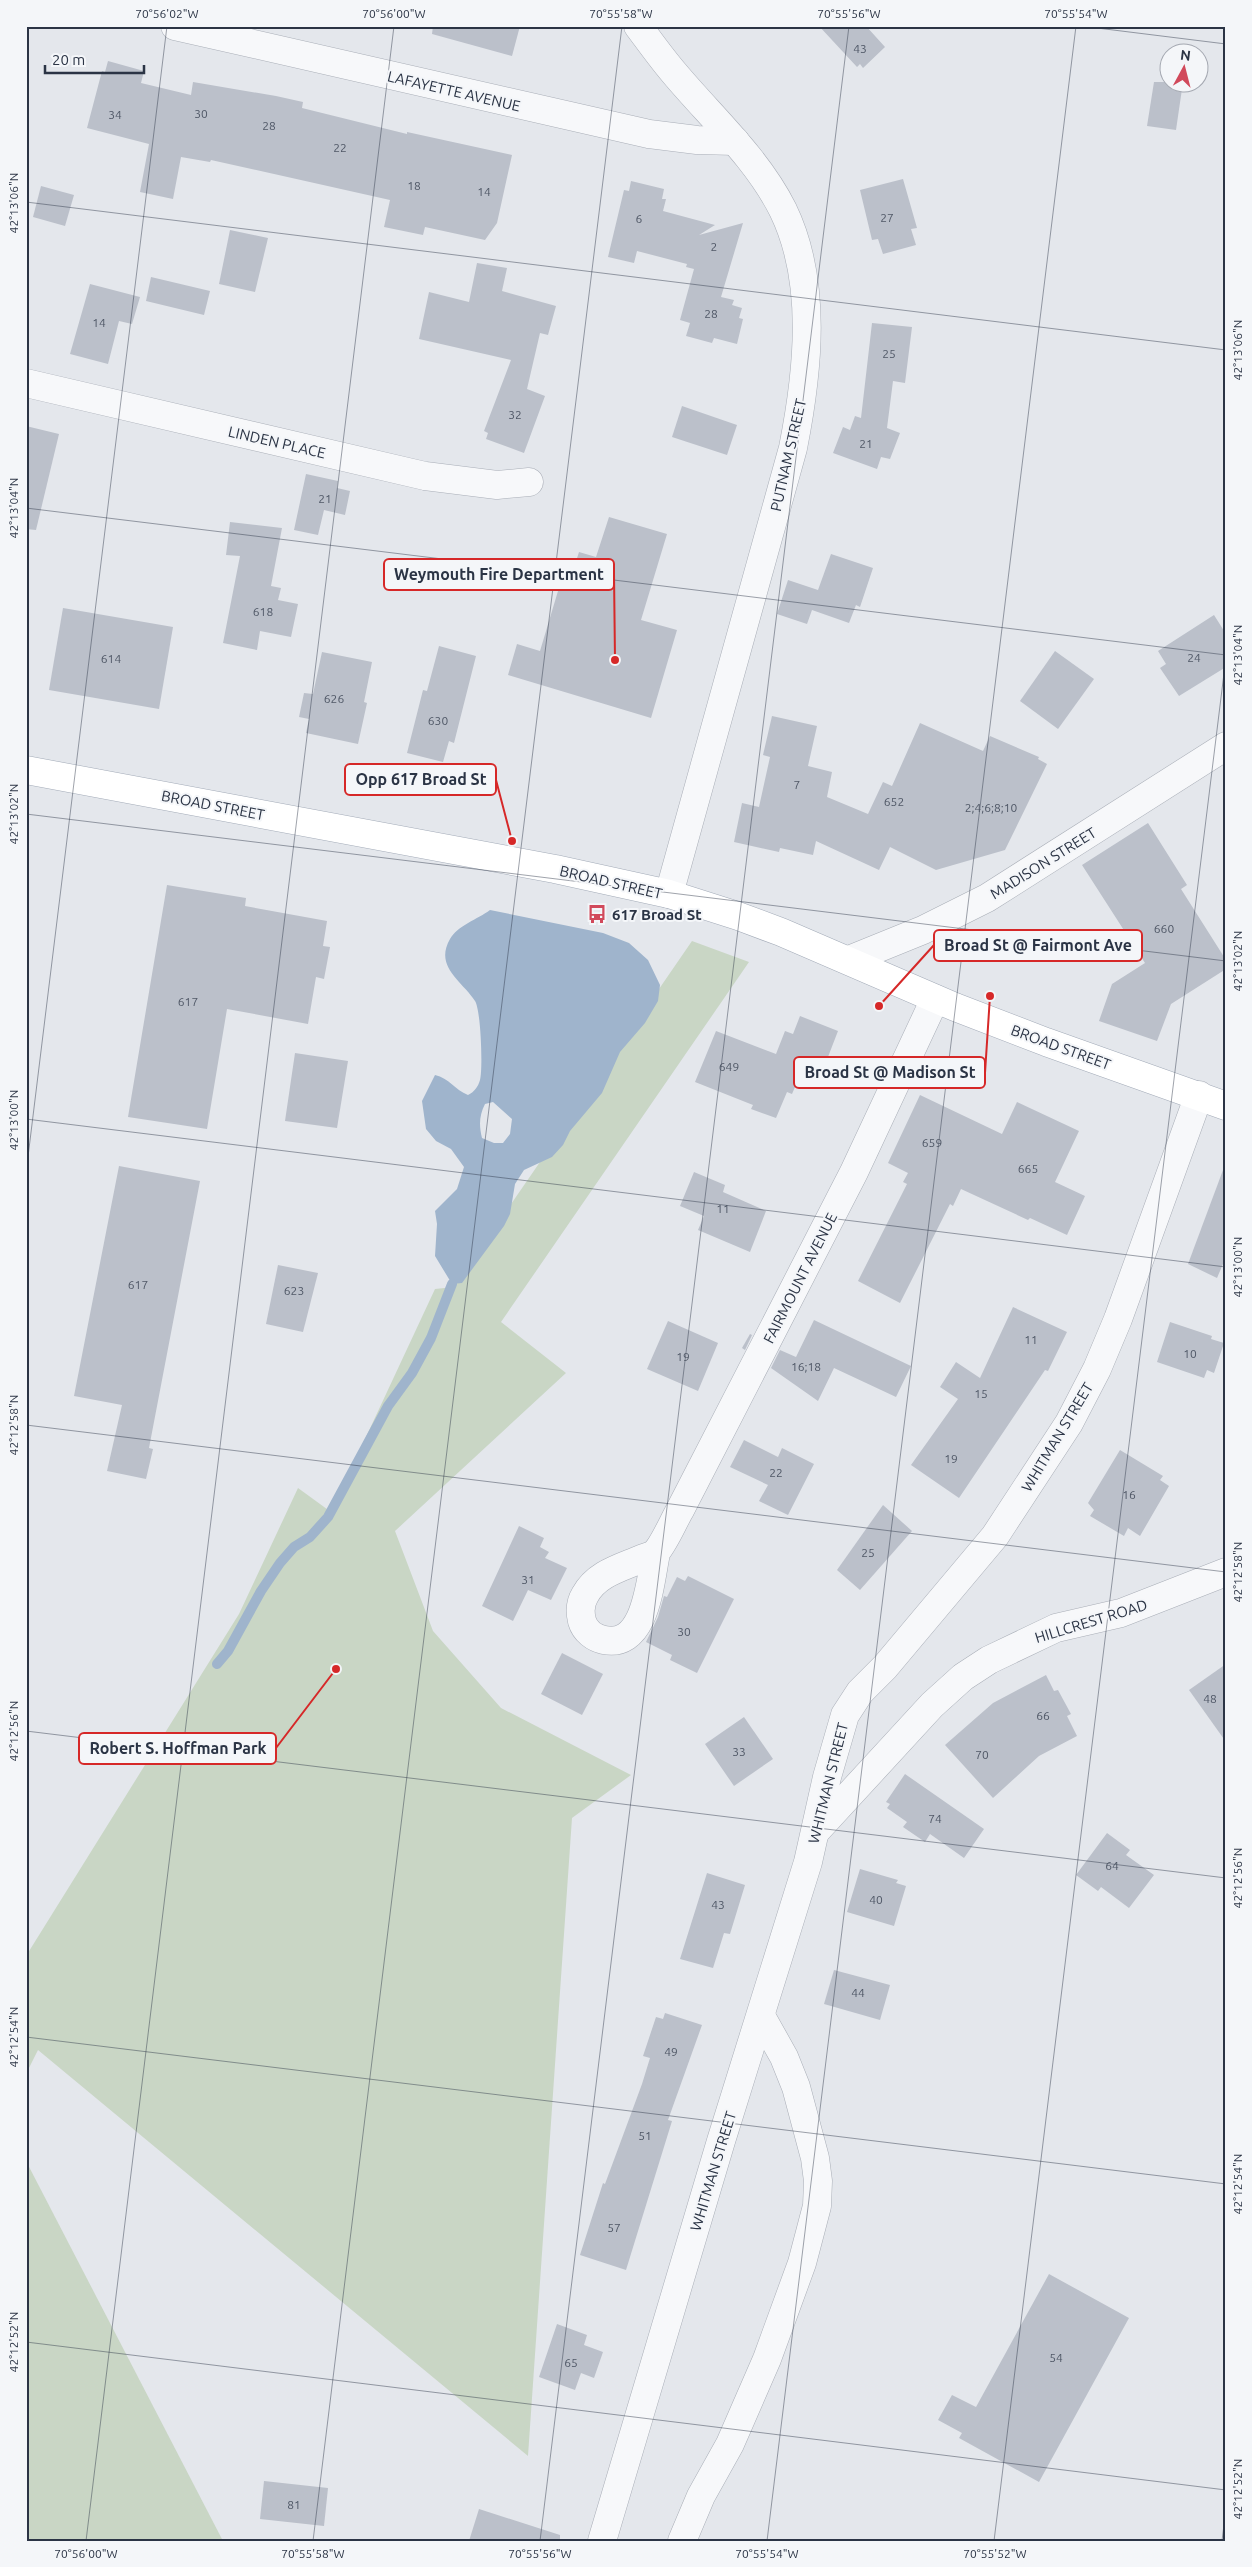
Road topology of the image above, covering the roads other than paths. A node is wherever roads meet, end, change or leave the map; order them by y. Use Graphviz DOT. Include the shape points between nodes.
graph roads {
  1 [pos="175,26"];
  2 [pos="638,26"];
  3 [pos="735,141"];
  4 [pos="26,383"];
  5 [pos="529,482"];
  6 [pos="1226,746"];
  7 [pos="26,770"];
  8 [pos="669,894"];
  9 [pos="849,960"];
  10 [pos="935,999"];
  11 [pos="1199,1096"];
  12 [pos="1226,1106"];
  13 [pos="656,1553"];
  14 [pos="1226,1572"];
  15 [pos="816,1831"];
  16 [pos="761,2016"];
  17 [pos="606,2534"];
  18 [pos="682,2541"];
  1 -- 3 [label="street, LAFAYETTE AVENUE" via="649,134"];
  2 -- 3 [label="street, PUTNAM STREET" via="674,74"];
  3 -- 8 [label="street, PUTNAM STREET" via="783,210 797,249 805,304 802,396 793,448"];
  4 -- 5 [label="street, LINDEN PLACE" via="425,476 497,486"];
  6 -- 9 [label="street, MADISON STREET" via="987,898 923,930"];
  7 -- 8 [label="main road, BROAD STREET" via="555,869"];
  8 -- 9 [label="main road, BROAD STREET" via="738,916"];
  9 -- 10 [label="main road, BROAD STREET"];
  10 -- 11 [label="main road, BROAD STREET"];
  10 -- 13 [label="street, FAIRMOUNT AVENUE" via="854,1172"];
  11 -- 12 [label="main road, BROAD STREET"];
  11 -- 15 [label="street, WHITMAN STREET" via="1118,1319 1069,1423 995,1536 886,1667 860,1692 845,1715"];
  14 -- 15 [label="street, HILLCREST ROAD" via="1121,1613 1056,1628 989,1660 963,1677 932,1705"];
  15 -- 16 [label="street, WHITMAN STREET"];
  16 -- 17 [label="street, WHITMAN STREET" via="718,2150"];
  16 -- 18 [label="street" via="796,2087 815,2158 817,2206 802,2263 767,2359"];
}
